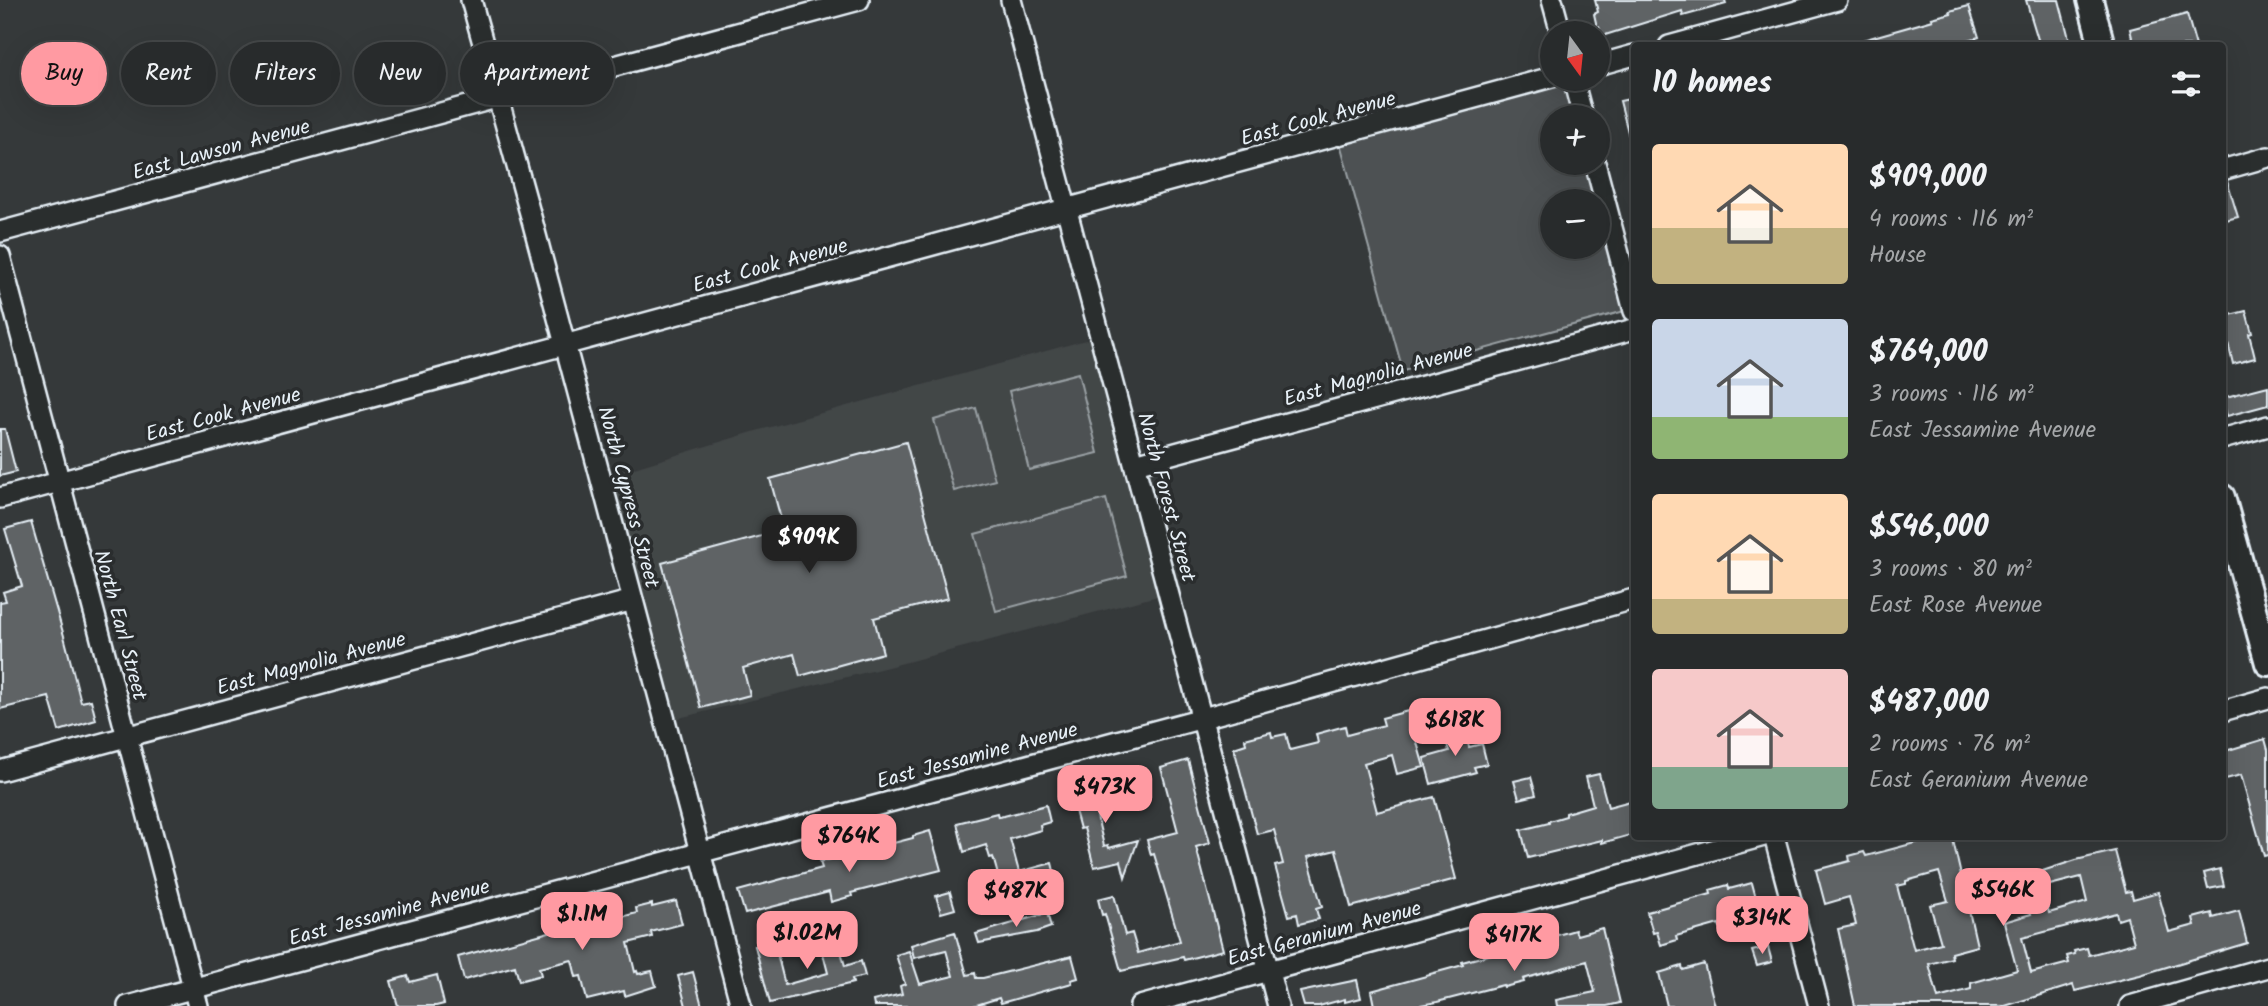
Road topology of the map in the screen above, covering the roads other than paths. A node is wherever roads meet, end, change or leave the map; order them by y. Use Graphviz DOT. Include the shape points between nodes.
graph roads {
  1 [pos="471,0"];
  2 [pos="859,0"];
  3 [pos="1011,0"];
  4 [pos="1552,0"];
  5 [pos="1837,0"];
  6 [pos="2090,0"];
  7 [pos="1558,21"];
  8 [pos="483,42"];
  9 [pos="1684,42"];
  10 [pos="2101,42"];
  11 [pos="1631,56"];
  12 [pos="1610,62"];
  13 [pos="614,67"];
  14 [pos="1540,80"];
  15 [pos="473,105"];
  16 [pos="501,105"];
  17 [pos="2268,157"];
  18 [pos="2226,169"];
  19 [pos="1598,175"];
  20 [pos="1066,208"];
  21 [pos="0,232"];
  22 [pos="0,256"];
  23 [pos="1631,300"];
  24 [pos="1631,330"];
  25 [pos="565,345"];
  26 [pos="2268,426"];
  27 [pos="2226,438"];
  28 [pos="1135,464"];
  29 [pos="60,482"];
  30 [pos="0,498"];
  31 [pos="2226,511"];
  32 [pos="633,600"];
  33 [pos="1631,600"];
  34 [pos="2268,663"];
  35 [pos="2268,698"];
  36 [pos="2226,710"];
  37 [pos="1202,718"];
  38 [pos="127,736"];
  39 [pos="0,771"];
  40 [pos="1749,840"];
  41 [pos="1775,840"];
  42 [pos="700,853"];
  43 [pos="2268,967"];
  44 [pos="1269,971"];
  45 [pos="196,997"];
  46 [pos="128,1006"];
  47 [pos="741,1006"];
  48 [pos="1140,1006"];
  49 [pos="1278,1006"];
  50 [pos="1819,1006"];
  51 [pos="2130,1006"];
  1 -- 8 [label="street, North Cypress Street"];
  2 -- 13 [label="street, East Lawson Avenue"];
  3 -- 20 [label="street, North Forest Street"];
  4 -- 7 [label="street"];
  5 -- 9 [label="street"];
  6 -- 10 [label="main road"];
  11 -- 12 [label="street"];
  14 -- 20 [label="street, East Cook Avenue"];
  15 -- 21 [label="street, East Lawson Avenue"];
  16 -- 25 [label="street, North Cypress Street"];
  17 -- 18 [label="street"];
  19 -- 23 [label="street"];
  20 -- 25 [label="street, East Cook Avenue"];
  20 -- 28 [label="street, North Forest Street"];
  22 -- 29 [label="street, North Earl Street"];
  24 -- 28 [label="street, East Magnolia Avenue"];
  25 -- 29 [label="street, East Cook Avenue"];
  25 -- 32 [label="street, North Cypress Street"];
  26 -- 27 [label="street"];
  28 -- 37 [label="street, North Forest Street"];
  29 -- 30 [label="street, East Cook Avenue"];
  29 -- 38 [label="street, North Earl Street"];
  31 -- 34 [label="main road"];
  32 -- 38 [label="street, East Magnolia Avenue"];
  32 -- 42 [label="street, North Cypress Street"];
  33 -- 37 [label="street, East Jessamine Avenue"];
  35 -- 36 [label="street"];
  37 -- 42 [label="street, East Jessamine Avenue"];
  37 -- 44 [label="street, North Forest Street"];
  38 -- 39 [label="street, East Magnolia Avenue"];
  38 -- 45 [label="street, North Earl Street"];
  40 -- 44 [label="street, East Geranium Avenue"];
  41 -- 50 [label="street"];
  42 -- 45 [label="street, East Jessamine Avenue"];
  42 -- 47 [label="street, North Cypress Street"];
  43 -- 51 [label="street"];
  44 -- 48 [label="street, East Geranium Avenue"];
  44 -- 49 [label="street, North Forest Street"];
  45 -- 46 [label="street, East Jessamine Avenue"];
}
